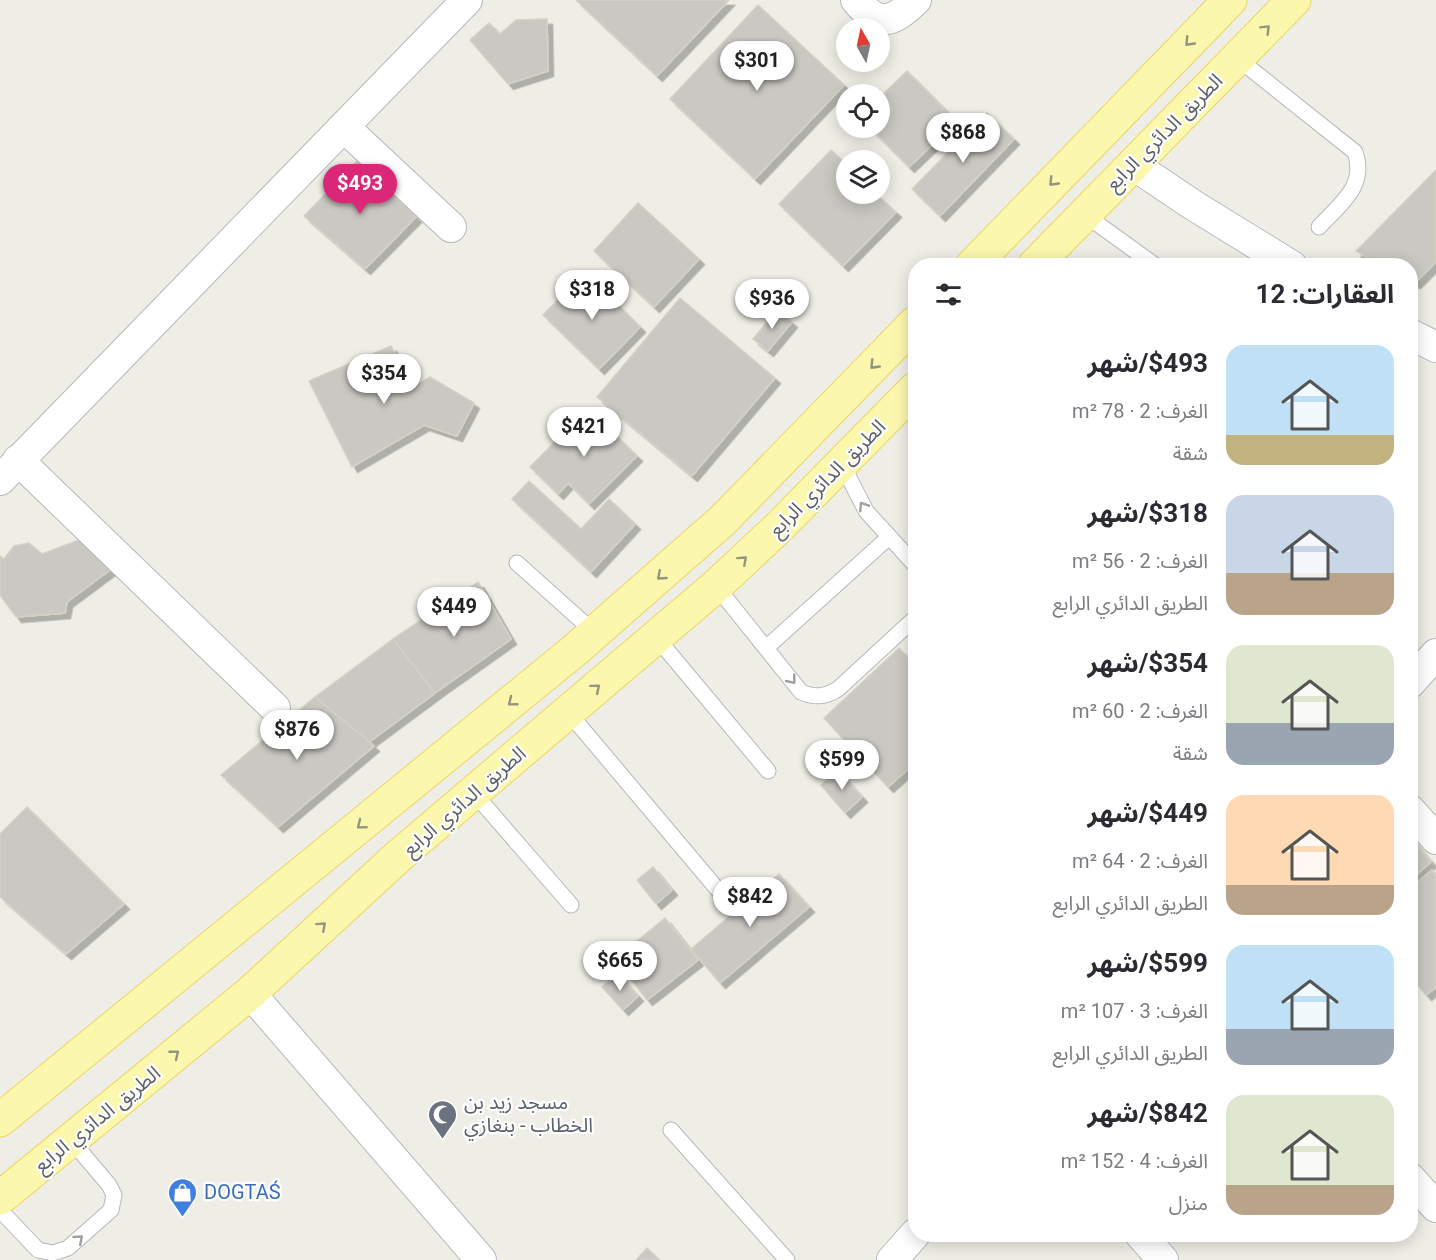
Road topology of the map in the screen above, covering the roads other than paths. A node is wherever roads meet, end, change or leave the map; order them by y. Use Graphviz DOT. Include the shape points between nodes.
graph roads {
  1 [pos="467,0"];
  2 [pos="856,0"];
  3 [pos="916,0"];
  4 [pos="1230,0"];
  5 [pos="1294,0"];
  6 [pos="1237,58"];
  7 [pos="344,127"];
  8 [pos="1132,164"];
  9 [pos="1084,214"];
  10 [pos="451,227"];
  11 [pos="1318,227"];
  12 [pos="980,258"];
  13 [pos="1042,258"];
  14 [pos="1145,258"];
  15 [pos="1279,258"];
  16 [pos="908,331"];
  17 [pos="1418,338"];
  18 [pos="1436,347"];
  19 [pos="908,396"];
  20 [pos="842,464"];
  21 [pos="9,470"];
  22 [pos="888,538"];
  23 [pos="908,558"];
  24 [pos="517,563"];
  25 [pos="716,586"];
  26 [pos="908,624"];
  27 [pos="595,633"];
  28 [pos="656,638"];
  29 [pos="766,648"];
  30 [pos="1436,654"];
  31 [pos="1418,673"];
  32 [pos="275,708"];
  33 [pos="568,712"];
  34 [pos="768,771"];
  35 [pos="473,792"];
  36 [pos="1418,819"];
  37 [pos="1436,839"];
  38 [pos="718,890"];
  39 [pos="571,905"];
  40 [pos="249,993"];
  41 [pos="0,1120"];
  42 [pos="671,1130"];
  43 [pos="70,1140"];
  44 [pos="1418,1187"];
  45 [pos="0,1198"];
  46 [pos="1436,1207"];
  47 [pos="0,1210"];
  48 [pos="908,1242"];
  49 [pos="1147,1242"];
  50 [pos="481,1260"];
  51 [pos="787,1260"];
  52 [pos="892,1260"];
  53 [pos="1163,1260"];
  1 -- 7 [label="street"];
  2 -- 3 [label="street" via="867,14 882,20 897,17"];
  4 -- 12 [label="main road, one-way"];
  6 -- 5 [label="main road, الطريق الدائري الرابع, one-way"];
  6 -- 8 [label="main road, الطريق الدائري الرابع"];
  6 -- 11 [label="lane" via="1355,152 1359,175 1351,192"];
  7 -- 10 [label="street"];
  7 -- 21 [label="street"];
  8 -- 9 [label="main road, الطريق الدائري الرابع"];
  8 -- 15 [label="street"];
  9 -- 13 [label="main road, الطريق الدائري الرابع"];
  9 -- 14 [label="lane"];
  16 -- 27 [label="main road, one-way" via="723,520"];
  17 -- 18 [label="street"];
  19 -- 20 [label="main road, الطريق الدائري الرابع"];
  22 -- 20 [label="lane, one-way" via="866,511"];
  25 -- 20 [label="main road, الطريق الدائري الرابع, one-way"];
  21 -- 32 [label="street"];
  22 -- 23 [label="lane"];
  22 -- 29 [label="lane"];
  24 -- 27 [label="lane"];
  25 -- 28 [label="main road, الطريق الدائري الرابع"];
  25 -- 29 [label="lane"];
  29 -- 26 [label="lane, one-way" via="801,692 822,696 838,689"];
  27 -- 41 [label="main road, one-way"];
  33 -- 28 [label="main road, الطريق الدائري الرابع, one-way"];
  28 -- 34 [label="lane"];
  30 -- 31 [label="street"];
  33 -- 35 [label="main road, الطريق الدائري الرابع"];
  33 -- 38 [label="lane"];
  35 -- 39 [label="lane"];
  40 -- 35 [label="main road, الطريق الدائري الرابع, one-way"];
  36 -- 37 [label="street"];
  43 -- 40 [label="main road, الطريق الدائري الرابع, one-way"];
  40 -- 50 [label="street"];
  42 -- 51 [label="lane"];
  43 -- 45 [label="main road, الطريق الدائري الرابع"];
  47 -- 43 [label="lane, one-way" via="38,1250 53,1253 68,1248 111,1210 114,1195 109,1185"];
  44 -- 46 [label="street"];
  48 -- 52 [label="street"];
  49 -- 53 [label="street"];
}
